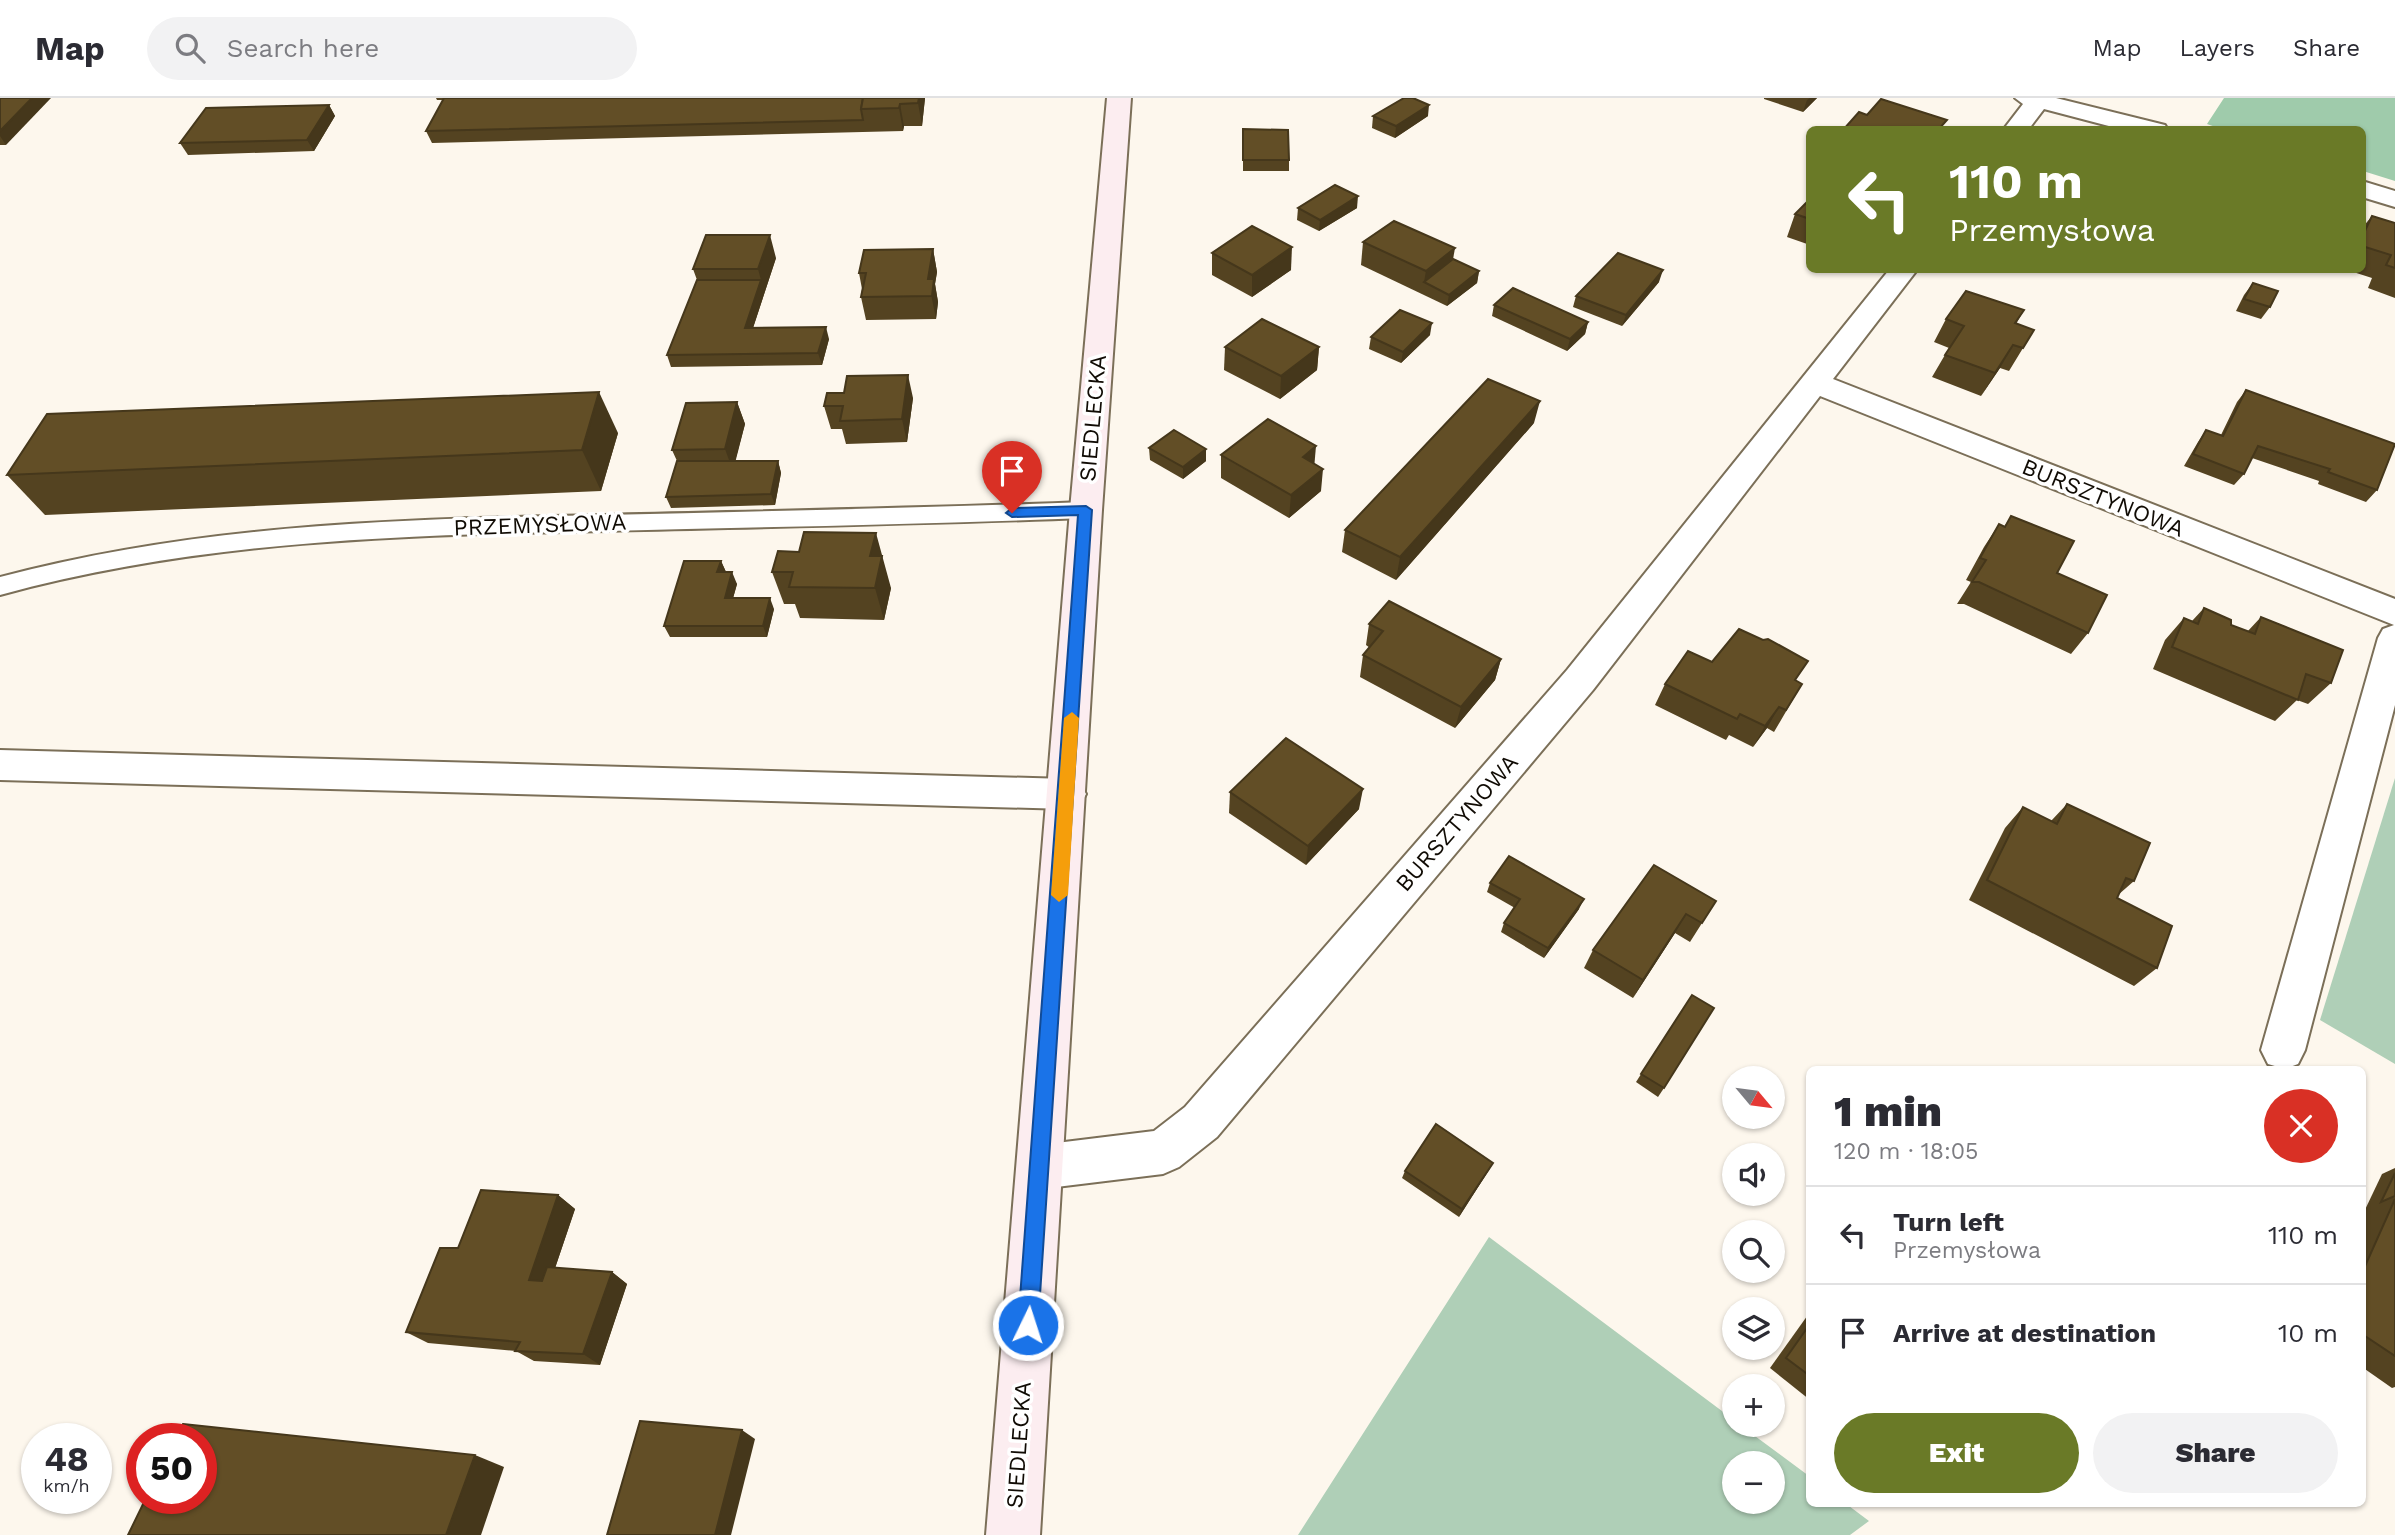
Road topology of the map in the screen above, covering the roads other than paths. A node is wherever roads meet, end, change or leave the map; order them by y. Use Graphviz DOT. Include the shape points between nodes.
graph roads {
  1 [pos="1119,98"];
  2 [pos="2033,99"];
  3 [pos="2017,126"];
  4 [pos="2140,126"];
  5 [pos="2366,190"];
  6 [pos="2395,199"];
  7 [pos="1901,273"];
  8 [pos="1812,382"];
  9 [pos="1086,510"];
  10 [pos="0,586"];
  11 [pos="2395,613"];
  12 [pos="2395,638"];
  13 [pos="0,765"];
  14 [pos="1067,794"];
  15 [pos="2283,1050"];
  16 [pos="1040,1167"];
  17 [pos="1013,1535"];
  1 -- 9 [label="main road, SIEDLECKA"];
  2 -- 3 [label="street"];
  2 -- 4 [label="street"];
  5 -- 6 [label="street"];
  7 -- 8 [label="street, BURSZTYNOWA"];
  8 -- 11 [label="street, BURSZTYNOWA"];
  8 -- 16 [label="street, BURSZTYNOWA" via="1580,680 1201,1122 1163,1152"];
  9 -- 10 [label="lane, PRZEMYSŁOWA" via="263,535 184,545"];
  9 -- 14 [label="main road, SIEDLECKA"];
  12 -- 15 [label="street"];
  13 -- 14 [label="street"];
  14 -- 16 [label="main road, SIEDLECKA"];
  16 -- 17 [label="main road, SIEDLECKA"];
}
